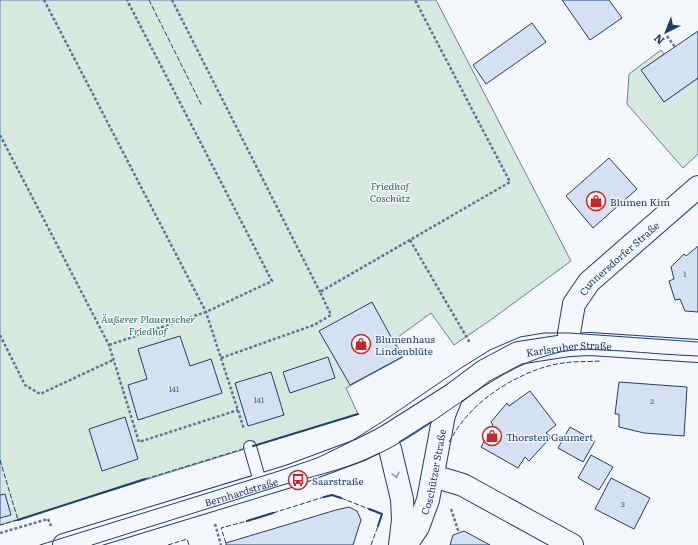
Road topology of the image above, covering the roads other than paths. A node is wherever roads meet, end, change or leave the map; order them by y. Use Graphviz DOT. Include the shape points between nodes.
graph roads {
  1 [pos="698,187"];
  2 [pos="570,345"];
  3 [pos="698,351"];
  4 [pos="452,395"];
  5 [pos="384,438"];
  6 [pos="250,446"];
  7 [pos="433,476"];
  8 [pos="261,485"];
  9 [pos="69,541"];
  10 [pos="400,545"];
  11 [pos="406,545"];
  12 [pos="572,545"];
  1 -- 2 [label="street, Cunnersdorfer Straße" via="588,282 574,304 569,333"];
  2 -- 3 [label="street, Karlsruher Straße"];
  2 -- 4 [label="street, Karlsruher Straße" via="518,353 484,371"];
  4 -- 5 [label="street, Bernhardstraße"];
  4 -- 7 [label="street, Coschützer Straße" via="444,415"];
  5 -- 8 [label="street, Bernhardstraße" via="360,450"];
  5 -- 10 [label="street, Coschützer Straße, one-way" via="390,449 402,499"];
  6 -- 8 [label="lane"];
  7 -- 11 [label="street, Coschützer Straße" via="418,527"];
  7 -- 12 [label="street" via="463,485"];
  8 -- 9 [label="street, Bernhardstraße"];
}
